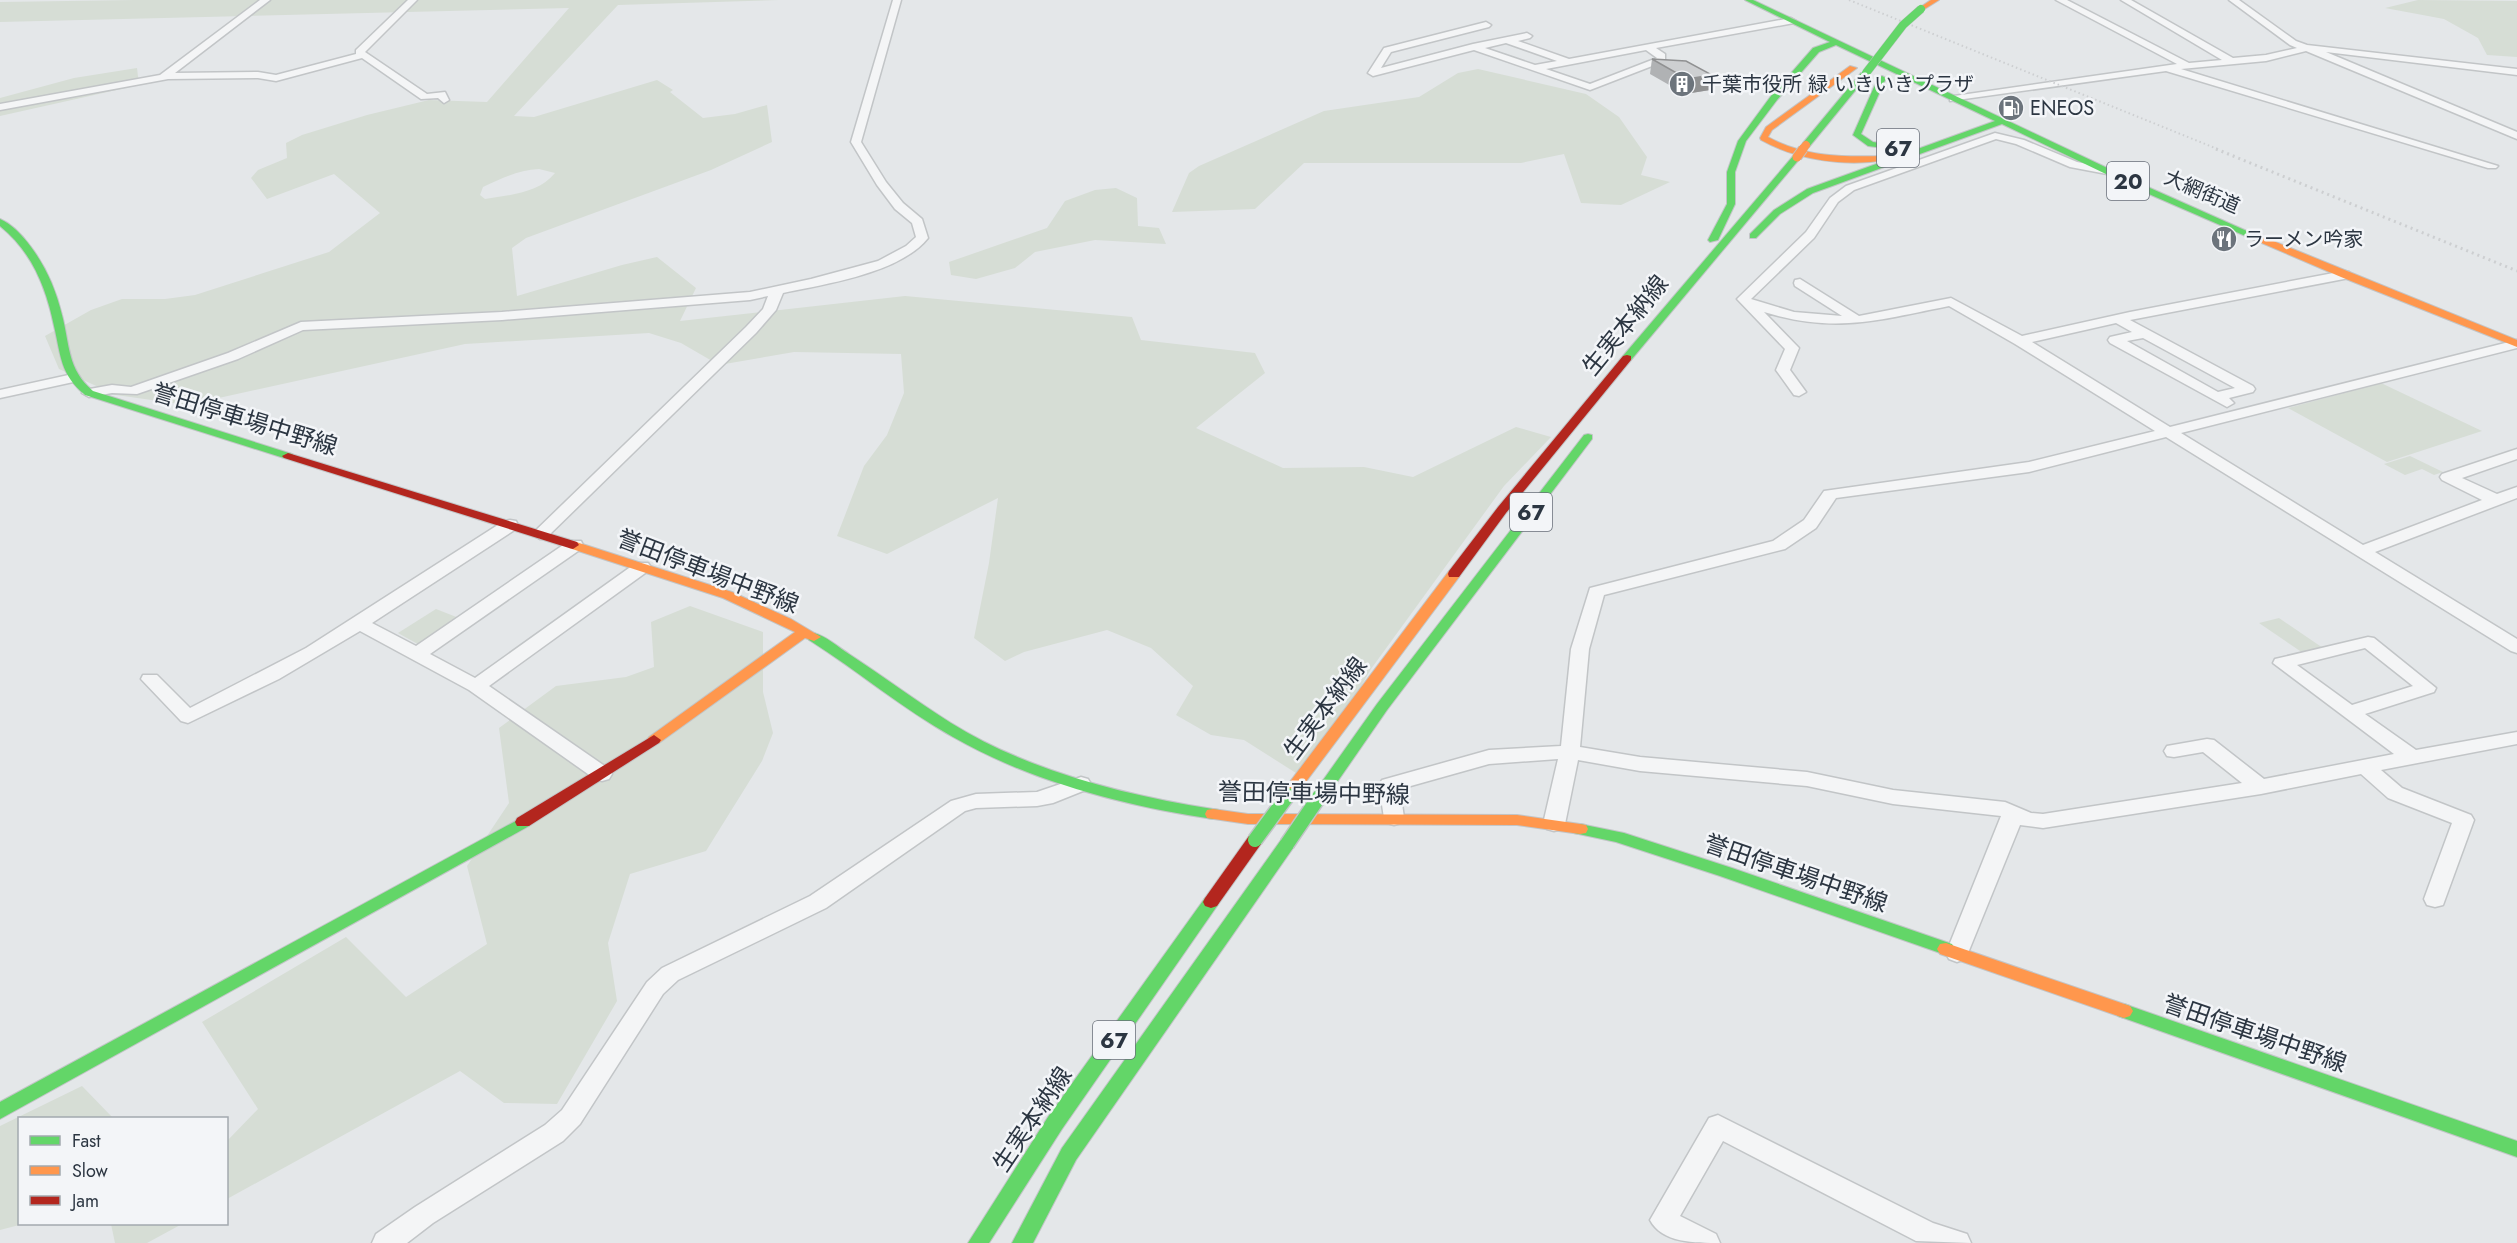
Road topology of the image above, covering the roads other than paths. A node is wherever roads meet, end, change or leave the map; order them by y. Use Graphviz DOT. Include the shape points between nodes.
graph roads {
  1 [pos="266,0"];
  2 [pos="413,0"];
  3 [pos="897,0"];
  4 [pos="1748,0"];
  5 [pos="1936,0"];
  6 [pos="2060,0"];
  7 [pos="2125,0"];
  8 [pos="2233,0"];
  9 [pos="1921,9"];
  10 [pos="1791,21"];
  11 [pos="1486,25"];
  12 [pos="1471,29"];
  13 [pos="1527,36"];
  14 [pos="2285,38"];
  15 [pos="1506,40"];
  16 [pos="1836,42"];
  17 [pos="1414,43"];
  18 [pos="1473,47"];
  19 [pos="1647,47"];
  20 [pos="2305,48"];
  21 [pos="1444,54"];
  22 [pos="363,55"];
  23 [pos="1569,61"];
  24 [pos="2231,61"];
  25 [pos="2441,63"];
  26 [pos="2185,64"];
  27 [pos="1584,67"];
  28 [pos="1533,68"];
  29 [pos="2166,68"];
  30 [pos="1860,70"];
  31 [pos="2517,72"];
  32 [pos="163,77"];
  33 [pos="1954,99"];
  34 [pos="444,100"];
  35 [pos="0,107"];
  36 [pos="2000,122"];
  37 [pos="2517,136"];
  38 [pos="1906,156"];
  39 [pos="2492,166"];
  40 [pos="2107,171"];
  41 [pos="0,222"];
  42 [pos="1744,245"];
  43 [pos="1723,267"];
  44 [pos="2344,275"];
  45 [pos="1800,284"];
  46 [pos="1695,285"];
  47 [pos="777,291"];
  48 [pos="1747,302"];
  49 [pos="2118,319"];
  50 [pos="1857,320"];
  51 [pos="1669,330"];
  52 [pos="2146,333"];
  53 [pos="2020,341"];
  54 [pos="2517,344"];
  55 [pos="73,378"];
  56 [pos="1799,392"];
  57 [pos="89,393"];
  58 [pos="0,394"];
  59 [pos="2217,398"];
  60 [pos="2244,413"];
  61 [pos="1595,427"];
  62 [pos="2169,433"];
  63 [pos="2517,454"];
  64 [pos="2517,492"];
  65 [pos="2496,500"];
  66 [pos="510,525"];
  67 [pos="540,534"];
  68 [pos="575,545"];
  69 [pos="2361,552"];
  70 [pos="642,567"];
  71 [pos="360,624"];
  72 [pos="804,632"];
  73 [pos="2517,647"];
  74 [pos="417,654"];
  75 [pos="150,679"];
  76 [pos="476,686"];
  77 [pos="2349,712"];
  78 [pos="2517,738"];
  79 [pos="2174,751"];
  80 [pos="1570,752"];
  81 [pos="2412,757"];
  82 [pos="2365,767"];
  83 [pos="602,774"];
  84 [pos="1081,784"];
  85 [pos="2261,787"];
  86 [pos="2014,813"];
  87 [pos="1394,818"];
  88 [pos="1554,824"];
  89 [pos="2435,899"];
  90 [pos="1957,953"];
  91 [pos="0,1111"];
  92 [pos="2517,1149"];
  93 [pos="386,1243"];
  94 [pos="978,1243"];
  95 [pos="1022,1243"];
  96 [pos="1706,1243"];
  97 [pos="1957,1243"];
  1 -- 32 [label="street"];
  2 -- 22 [label="street" via="359,52"];
  3 -- 47 [label="street" via="856,142 881,183 918,222 922,238 882,264"];
  4 -- 10 [label="main road, 大網街道 / 20"];
  5 -- 9 [label="main road"];
  6 -- 26 [label="street"];
  7 -- 24 [label="street"];
  8 -- 14 [label="street"];
  9 -- 30 [label="main road, bridge"];
  9 -- 36 [label="main road, 67, bridge" via="1882,78 1857,131 1860,138 1871,144 1899,148 1919,146 1979,124"];
  10 -- 16 [label="main road, 大網街道 / 20"];
  10 -- 19 [label="street"];
  11 -- 12 [label="street"];
  12 -- 15 [label="street"];
  12 -- 17 [label="street"];
  13 -- 15 [label="street"];
  14 -- 20 [label="street"];
  14 -- 25 [label="street" via="2440,56"];
  15 -- 18 [label="street"];
  15 -- 23 [label="street"];
  16 -- 33 [label="main road, 大網街道 / 20"];
  16 -- 46 [label="main road, 67" via="1816,50 1742,141 1731,172 1731,204"];
  17 -- 21 [label="street"];
  17 -- 21 [label="street" via="1387,50 1373,74"];
  18 -- 21 [label="street"];
  18 -- 28 [label="street"];
  19 -- 23 [label="street"];
  19 -- 28 [label="street" via="1662,58 1590,87"];
  20 -- 24 [label="street" via="2266,58"];
  20 -- 25 [label="street"];
  20 -- 37 [label="street"];
  22 -- 32 [label="street" via="276,78 242,74"];
  22 -- 34 [label="street" via="425,98 441,94"];
  23 -- 27 [label="street"];
  23 -- 28 [label="street"];
  24 -- 26 [label="street"];
  25 -- 31 [label="street"];
  26 -- 29 [label="street"];
  29 -- 33 [label="street"];
  29 -- 39 [label="street"];
  30 -- 38 [label="main road, 67" via="1768,129 1764,138 1782,148 1831,157"];
  30 -- 46 [label="main road, 生実本納線 / 67, bridge" via="1797,158"];
  32 -- 35 [label="street"];
  33 -- 36 [label="main road, 大網街道 / 20"];
  36 -- 38 [label="main road, 67"];
  36 -- 40 [label="main road, 大網街道 / 20"];
  38 -- 42 [label="main road, 67" via="1797,198"];
  40 -- 44 [label="main road, 大網街道 / 20"];
  40 -- 48 [label="street" via="2074,165 1995,136 1870,179 1834,200 1810,235 1744,299"];
  41 -- 55 [label="main road, 誉田停車場中野線" via="20,237 46,280 54,299 65,362"];
  43 -- 46 [label="main road, 67"];
  44 -- 49 [label="street"];
  44 -- 54 [label="main road, 大網街道 / 20"];
  45 -- 50 [label="street"];
  46 -- 51 [label="main road, 生実本納線 / 67"];
  46 -- 94 [label="main road, 生実本納線 / 67, bridge" via="1502,510 1288,795 1055,1123"];
  47 -- 57 [label="street" via="513,315 301,326 233,356 132,392 111,389"];
  47 -- 67 [label="street" via="769,310 750,330"];
  48 -- 50 [label="street" via="1813,320"];
  48 -- 56 [label="street" via="1792,348 1778,371"];
  49 -- 52 [label="street"];
  49 -- 53 [label="street"];
  50 -- 53 [label="street" via="1951,302"];
  52 -- 59 [label="street" via="2248,389"];
  52 -- 59 [label="street" via="2115,340"];
  53 -- 62 [label="street"];
  54 -- 60 [label="street"];
  55 -- 57 [label="main road, 誉田停車場中野線"];
  55 -- 58 [label="street"];
  57 -- 66 [label="main road, 誉田停車場中野線"];
  59 -- 60 [label="street"];
  60 -- 62 [label="street"];
  61 -- 95 [label="main road, 生実本納線 / 67, bridge" via="1382,707 1069,1154"];
  62 -- 69 [label="street"];
  62 -- 80 [label="street" via="1981,476 1830,494 1810,525 1779,545 1596,592 1580,649"];
  63 -- 65 [label="street" via="2448,477"];
  64 -- 65 [label="street"];
  65 -- 69 [label="street"];
  66 -- 67 [label="main road, 誉田停車場中野線"];
  66 -- 71 [label="street"];
  67 -- 68 [label="main road, 誉田停車場中野線"];
  68 -- 70 [label="main road, 誉田停車場中野線"];
  68 -- 74 [label="street"];
  69 -- 73 [label="street"];
  70 -- 72 [label="main road, 誉田停車場中野線" via="747,604"];
  70 -- 76 [label="street"];
  71 -- 74 [label="street"];
  71 -- 75 [label="street" via="239,694 188,717"];
  72 -- 83 [label="main road"];
  72 -- 84 [label="main road, 誉田停車場中野線" via="973,742"];
  74 -- 76 [label="street"];
  76 -- 83 [label="street"];
  77 -- 77 [label="street" via="2427,688 2368,642 2282,663"];
  77 -- 81 [label="street"];
  78 -- 81 [label="street"];
  79 -- 85 [label="street" via="2207,745"];
  80 -- 86 [label="street" via="1640,764 1807,779 1893,797"];
  80 -- 87 [label="street" via="1489,757 1389,785"];
  80 -- 88 [label="street"];
  81 -- 82 [label="street"];
  82 -- 85 [label="street"];
  82 -- 89 [label="street" via="2395,793 2464,820"];
  83 -- 91 [label="main road" via="518,825"];
  84 -- 87 [label="main road, 誉田停車場中野線" via="1169,806 1248,819"];
  84 -- 93 [label="street" via="1037,799 976,801 958,806 818,902 670,974 655,988 571,1117 554,1133"];
  85 -- 86 [label="street" via="2043,821 2028,820"];
  86 -- 90 [label="street"];
  87 -- 88 [label="main road, 誉田停車場中野線"];
  88 -- 90 [label="main road, 誉田停車場中野線" via="1629,840"];
  90 -- 92 [label="main road, 誉田停車場中野線"];
  96 -- 97 [label="street" via="1663,1220 1718,1126 1926,1233"];
}
